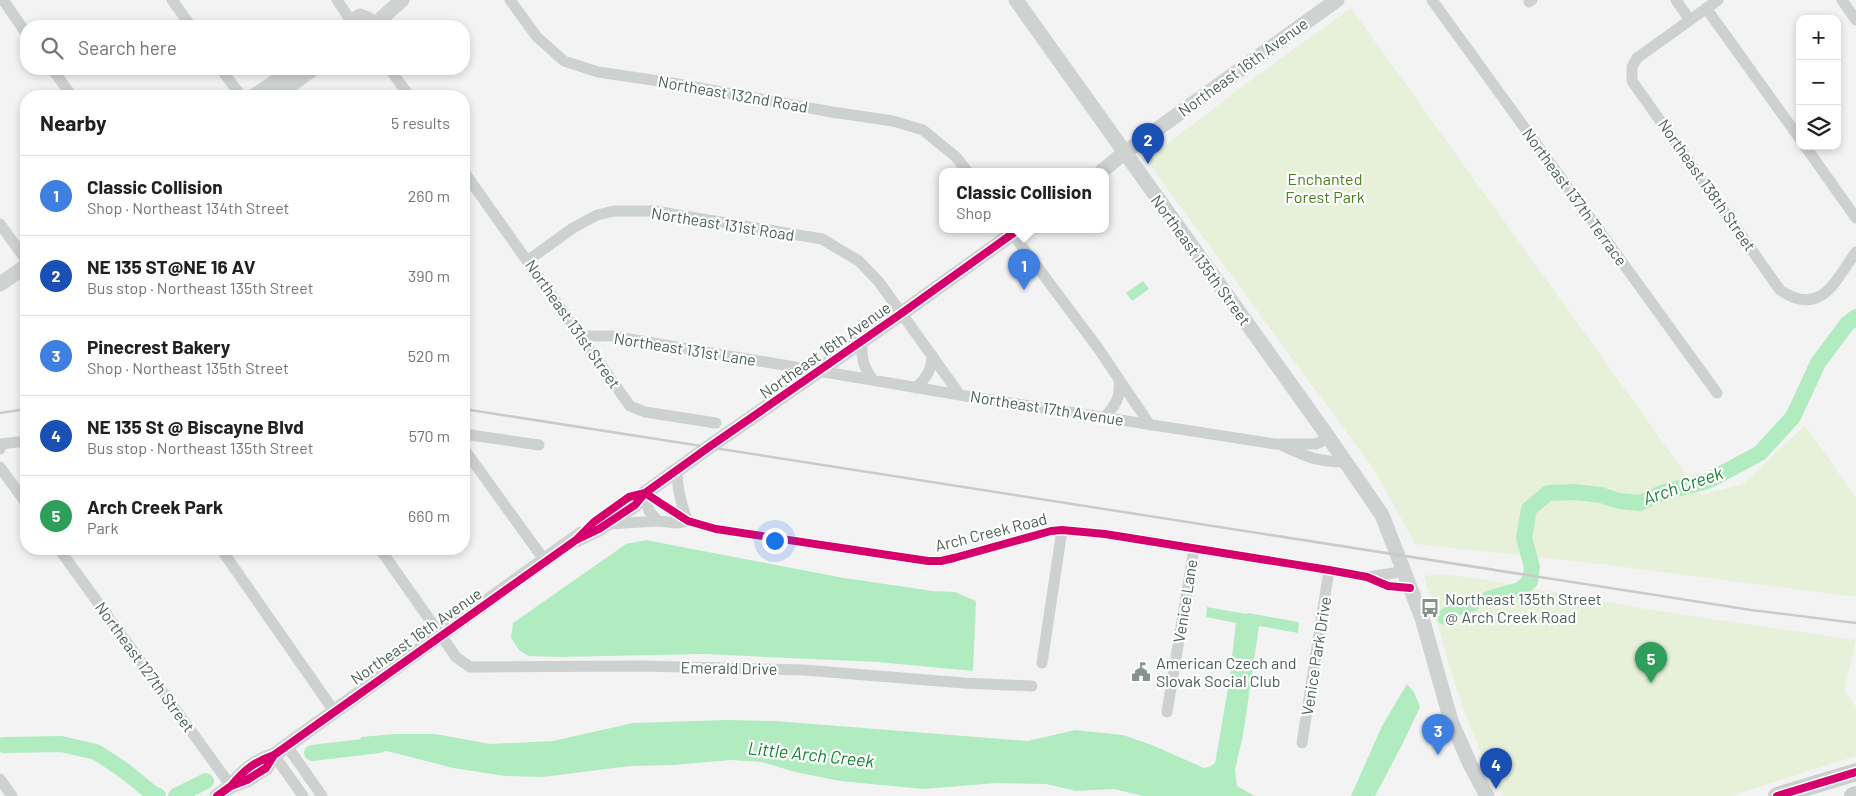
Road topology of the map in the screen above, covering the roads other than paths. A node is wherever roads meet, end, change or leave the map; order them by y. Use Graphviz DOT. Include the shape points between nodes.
graph roads {
  1 [pos="3,0"];
  2 [pos="172,0"];
  3 [pos="337,0"];
  4 [pos="346,0"];
  5 [pos="402,0"];
  6 [pos="510,0"];
  7 [pos="1016,0"];
  8 [pos="1337,0"];
  9 [pos="1432,0"];
  10 [pos="1676,0"];
  11 [pos="1718,0"];
  12 [pos="1842,0"];
  13 [pos="1706,8"];
  14 [pos="187,20"];
  15 [pos="354,20"];
  16 [pos="360,20"];
  17 [pos="368,20"];
  18 [pos="1690,20"];
  19 [pos="1856,20"];
  20 [pos="20,24"];
  21 [pos="56,75"];
  22 [pos="225,75"];
  23 [pos="285,75"];
  24 [pos="305,75"];
  25 [pos="394,75"];
  26 [pos="68,90"];
  27 [pos="237,90"];
  28 [pos="263,90"];
  29 [pos="284,90"];
  30 [pos="405,90"];
  31 [pos="1796,133"];
  32 [pos="1808,150"];
  33 [pos="1124,153"];
  34 [pos="965,168"];
  35 [pos="1106,168"];
  36 [pos="470,180"];
  37 [pos="1856,218"];
  38 [pos="0,224"];
  39 [pos="1010,233"];
  40 [pos="1016,233"];
  41 [pos="20,252"];
  42 [pos="1856,252"];
  43 [pos="527,261"];
  44 [pos="20,270"];
  45 [pos="0,284"];
  46 [pos="902,313"];
  47 [pos="582,336"];
  48 [pos="862,340"];
  49 [pos="932,355"];
  50 [pos="818,371"];
  51 [pos="1119,378"];
  52 [pos="873,380"];
  53 [pos="916,388"];
  54 [pos="1717,393"];
  55 [pos="960,395"];
  56 [pos="1103,418"];
  57 [pos="716,423"];
  58 [pos="1150,425"];
  59 [pos="470,435"];
  60 [pos="1329,438"];
  61 [pos="20,442"];
  62 [pos="0,444"];
  63 [pos="539,444"];
  64 [pos="1276,444"];
  65 [pos="0,449"];
  66 [pos="470,457"];
  67 [pos="1345,462"];
  68 [pos="0,467"];
  69 [pos="677,470"];
  70 [pos="645,493"];
  71 [pos="20,495"];
  72 [pos="658,521"];
  73 [pos="1384,521"];
  74 [pos="688,522"];
  75 [pos="608,524"];
  76 [pos="1062,530"];
  77 [pos="576,540"];
  78 [pos="1194,550"];
  79 [pos="63,555"];
  80 [pos="225,555"];
  81 [pos="384,555"];
  82 [pos="545,562"];
  83 [pos="1329,570"];
  84 [pos="1403,570"];
  85 [pos="1367,577"];
  86 [pos="1410,588"];
  87 [pos="1422,618"];
  88 [pos="441,635"];
  89 [pos="1042,663"];
  90 [pos="1032,686"];
  91 [pos="334,711"];
  92 [pos="1167,712"];
  93 [pos="1302,743"];
  94 [pos="287,746"];
  95 [pos="274,755"];
  96 [pos="1856,772"];
  97 [pos="0,779"];
  98 [pos="231,786"];
  99 [pos="12,796"];
  100 [pos="217,796"];
  101 [pos="303,796"];
  102 [pos="322,796"];
  103 [pos="1487,796"];
  104 [pos="1777,796"];
  1 -- 20 [label="street"];
  2 -- 14 [label="street"];
  3 -- 15 [label="street" via="349,18"];
  4 -- 16 [label="street"];
  5 -- 17 [label="street"];
  6 -- 34 [label="street, Northeast 132nd Road" via="537,37 564,61 598,72 893,121 924,130"];
  7 -- 33 [label="street, Northeast 135th Street"];
  8 -- 33 [label="street, Northeast 16th Avenue"];
  9 -- 54 [label="street, Northeast 137th Terrace"];
  10 -- 18 [label="street"];
  11 -- 13 [label="street"];
  12 -- 19 [label="street"];
  13 -- 18 [label="street"];
  13 -- 31 [label="street"];
  18 -- 42 [label="street, Northeast 138th Street" via="1637,58 1632,67 1632,82 1780,290 1806,301 1817,298 1829,290"];
  21 -- 26 [label="street"];
  22 -- 27 [label="street"];
  23 -- 28 [label="street"];
  24 -- 29 [label="street"];
  25 -- 30 [label="street"];
  32 -- 37 [label="street"];
  33 -- 35 [label="street, Northeast 16th Avenue"];
  33 -- 60 [label="street, Northeast 135th Street"];
  36 -- 43 [label="street, Northeast 131st Street"];
  38 -- 41 [label="street"];
  39 -- 46 [label="street, Northeast 16th Avenue"];
  40 -- 51 [label="street"];
  43 -- 46 [label="street, Northeast 131st Road" via="597,215 614,211 655,211 822,239 859,261"];
  43 -- 47 [label="street, Northeast 131st Street"];
  44 -- 45 [label="street"];
  46 -- 48 [label="street, Northeast 16th Avenue"];
  46 -- 49 [label="street"];
  47 -- 50 [label="street, Northeast 131st Lane" via="612,336"];
  47 -- 57 [label="street, Northeast 131st Street" via="630,406 645,412"];
  48 -- 50 [label="street, Northeast 16th Avenue"];
  48 -- 52 [label="street" via="863,364"];
  49 -- 53 [label="street" via="928,374"];
  49 -- 55 [label="street"];
  50 -- 52 [label="street, Northeast 17th Avenue"];
  50 -- 69 [label="street, Northeast 16th Avenue"];
  51 -- 56 [label="street" via="1119,398"];
  51 -- 58 [label="street"];
  52 -- 53 [label="street, Northeast 17th Avenue"];
  53 -- 55 [label="street, Northeast 17th Avenue"];
  55 -- 56 [label="street, Northeast 17th Avenue"];
  56 -- 58 [label="street, Northeast 17th Avenue"];
  58 -- 64 [label="street, Northeast 17th Avenue"];
  59 -- 63 [label="street"];
  60 -- 64 [label="street, Northeast 17th Avenue" via="1316,444"];
  60 -- 67 [label="street, Northeast 135th Street"];
  61 -- 62 [label="street"];
  62 -- 65 [label="street"];
  64 -- 67 [label="street, Northeast 17th Avenue" via="1312,459"];
  66 -- 82 [label="street"];
  67 -- 73 [label="street, Northeast 135th Street"];
  68 -- 71 [label="street"];
  69 -- 70 [label="street, Northeast 16th Avenue"];
  69 -- 74 [label="street"];
  70 -- 72 [label="street" via="649,511"];
  70 -- 74 [label="street, Arch Creek Road"];
  70 -- 75 [label="street, Northeast 16th Avenue" via="635,505"];
  70 -- 77 [label="street, Northeast 16th Avenue" via="630,497 594,522"];
  72 -- 74 [label="street, Arch Creek Road"];
  72 -- 75 [label="street, Arch Creek Road"];
  73 -- 84 [label="street, Northeast 135th Street"];
  73 -- 87 [label="street, Northeast 135th Street" via="1400,539 1408,556 1418,584 1424,612"];
  74 -- 76 [label="street, Arch Creek Road" via="726,531 928,562"];
  75 -- 77 [label="street, Northeast 16th Avenue"];
  76 -- 78 [label="street, Arch Creek Road"];
  76 -- 89 [label="street"];
  77 -- 82 [label="street, Northeast 16th Avenue"];
  78 -- 83 [label="street, Arch Creek Road"];
  78 -- 92 [label="street, Venice Lane"];
  79 -- 98 [label="street, Northeast 127th Street"];
  80 -- 91 [label="street"];
  81 -- 88 [label="street, Emerald Drive"];
  82 -- 88 [label="street, Northeast 16th Avenue"];
  83 -- 85 [label="street, Arch Creek Road"];
  83 -- 93 [label="street, Venice Park Drive"];
  84 -- 85 [label="street, Arch Creek Road"];
  84 -- 86 [label="street, Northeast 135th Street"];
  85 -- 86 [label="street, Arch Creek Road" via="1388,586"];
  86 -- 87 [label="street, Northeast 135th Street"];
  87 -- 103 [label="street, Northeast 135th Street" via="1451,721"];
  88 -- 90 [label="street, Emerald Drive" via="463,664 481,668 642,666 804,670"];
  88 -- 91 [label="street, Northeast 16th Avenue"];
  91 -- 94 [label="street, Northeast 16th Avenue"];
  94 -- 95 [label="street, Northeast 16th Avenue"];
  94 -- 102 [label="street"];
  95 -- 98 [label="street, Northeast 16th Avenue" via="266,768"];
  95 -- 101 [label="street"];
  96 -- 104 [label="main road"];
  97 -- 99 [label="street"];
  98 -- 100 [label="street, Northeast 16th Avenue"];
}
